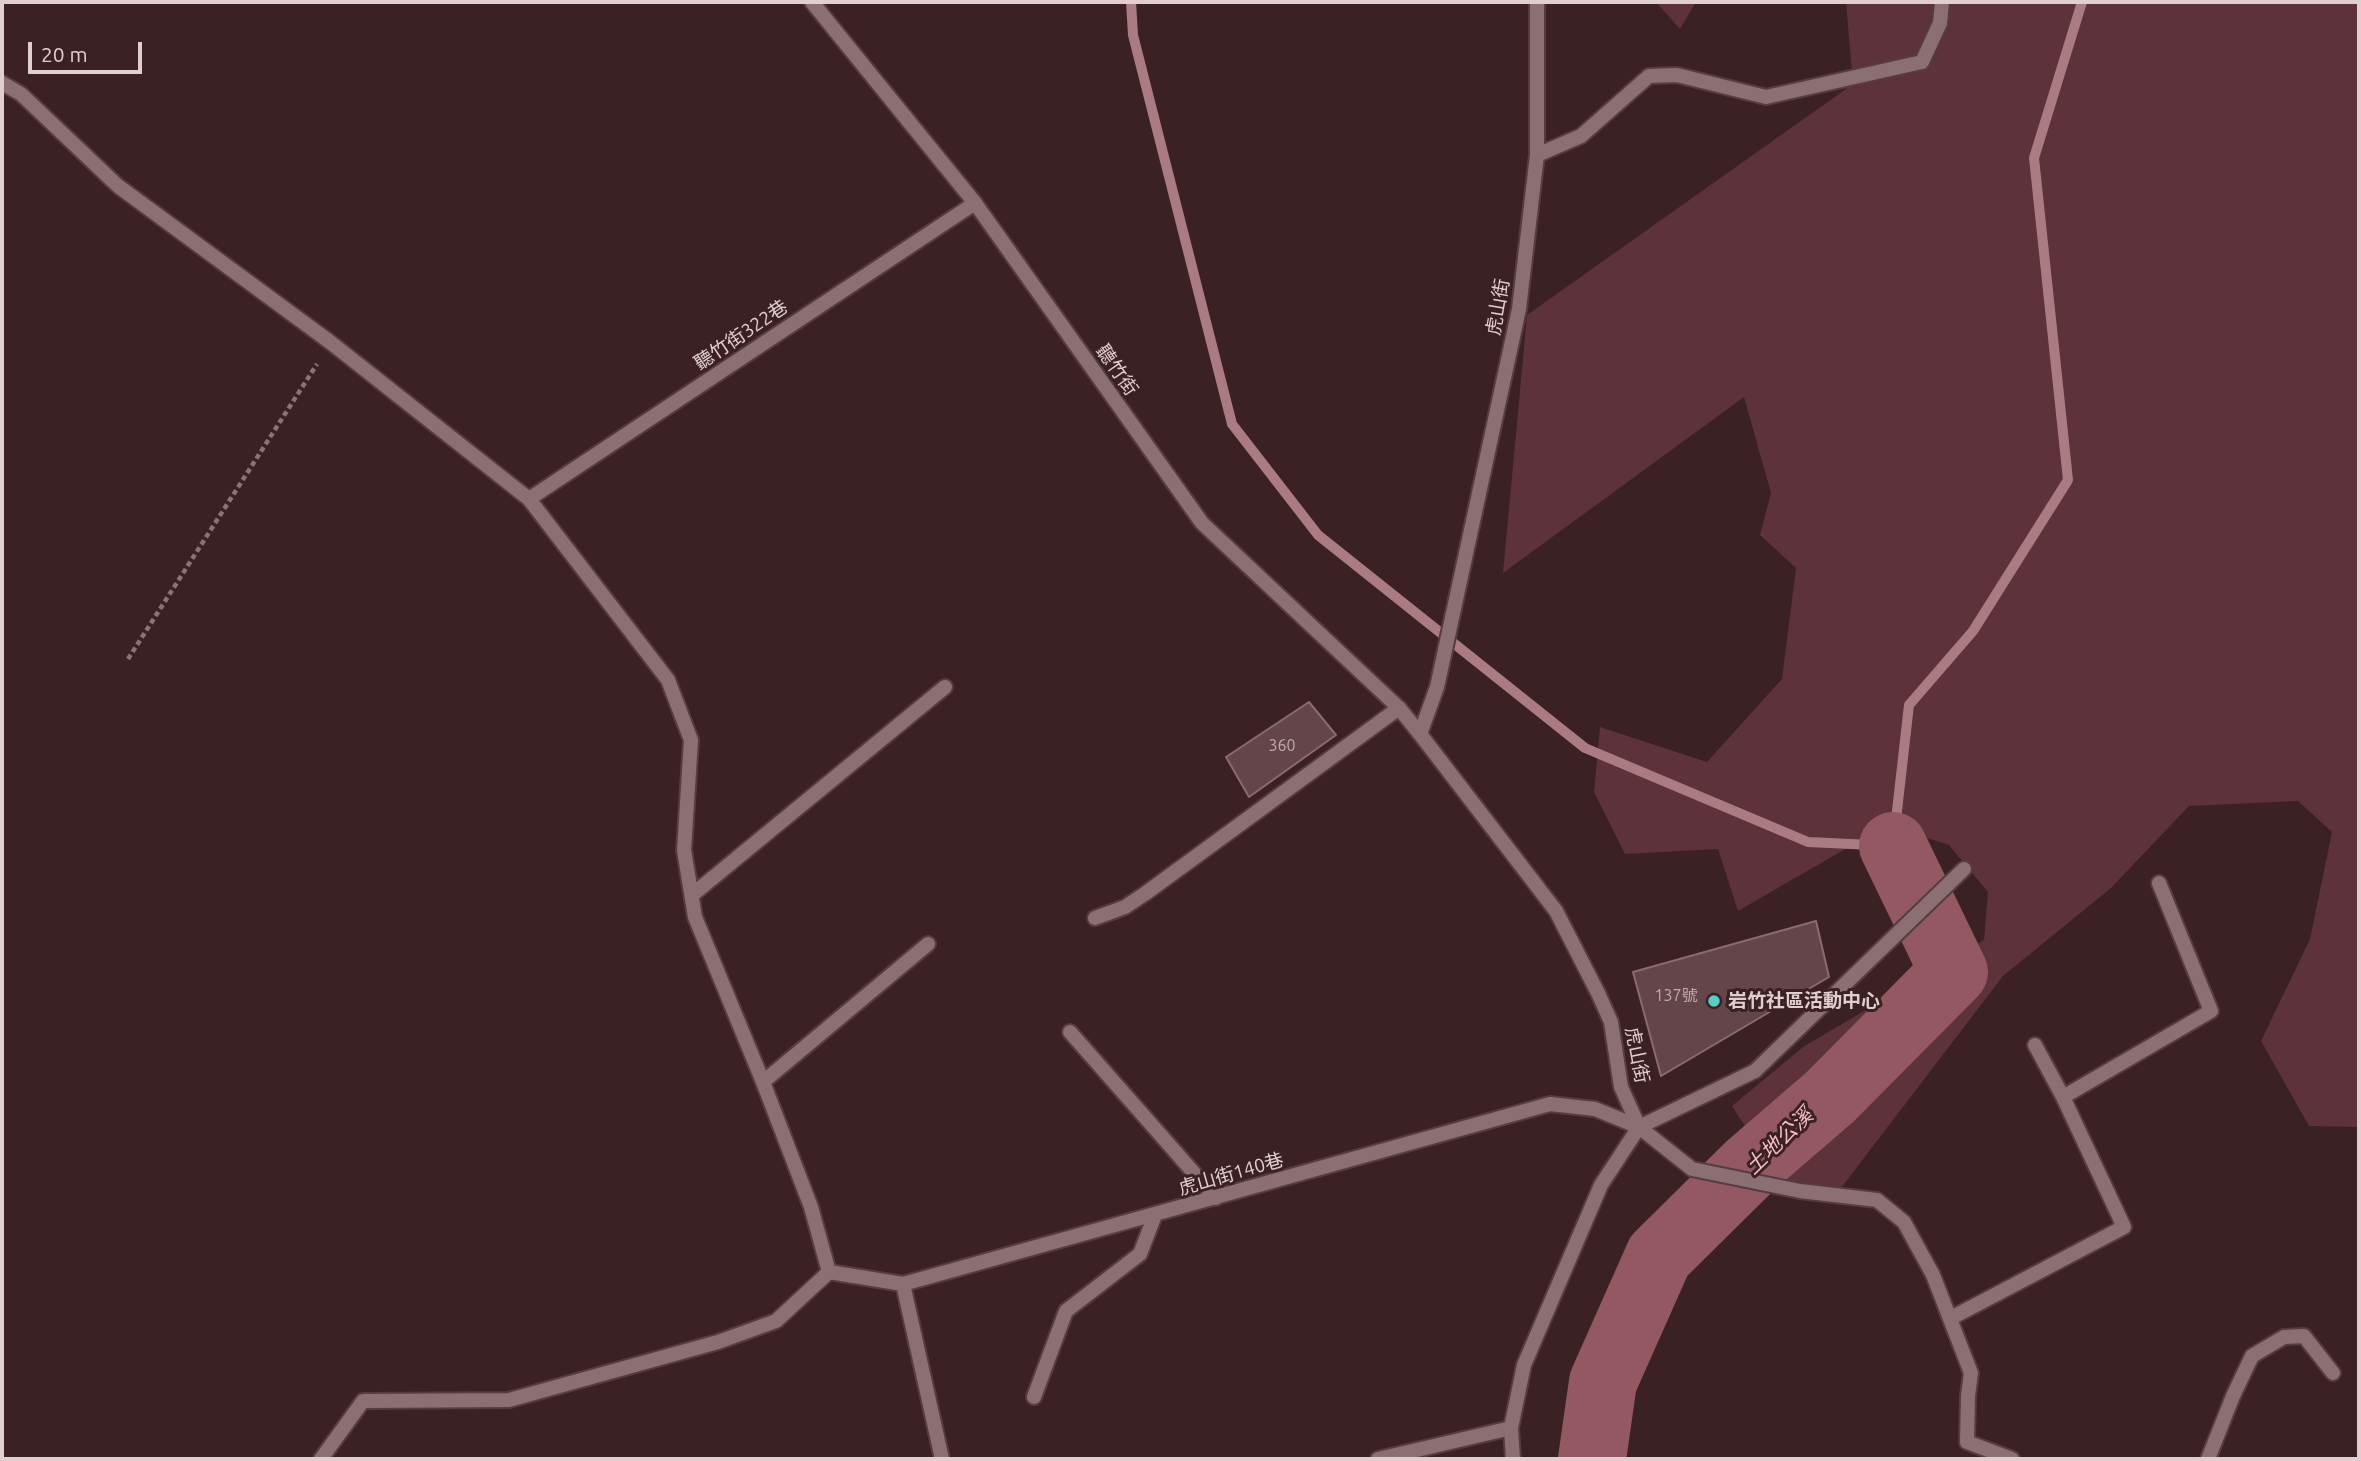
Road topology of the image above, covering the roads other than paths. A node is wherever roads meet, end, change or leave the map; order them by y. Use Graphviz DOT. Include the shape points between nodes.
graph roads {
  1 [pos="812,2"];
  2 [pos="1537,2"];
  3 [pos="1942,2"];
  4 [pos="2,83"];
  5 [pos="1537,155"];
  6 [pos="975,203"];
  7 [pos="530,499"];
  8 [pos="945,687"];
  9 [pos="1399,708"];
  10 [pos="1420,734"];
  11 [pos="1964,869"];
  12 [pos="2159,883"];
  13 [pos="692,895"];
  14 [pos="1095,918"];
  15 [pos="928,944"];
  16 [pos="1070,1032"];
  17 [pos="2035,1045"];
  18 [pos="763,1082"];
  19 [pos="2063,1097"];
  20 [pos="1639,1127"];
  21 [pos="1216,1198"];
  22 [pos="1155,1215"];
  23 [pos="829,1272"];
  24 [pos="903,1284"];
  25 [pos="1951,1318"];
  26 [pos="2333,1373"];
  27 [pos="1034,1397"];
  28 [pos="1511,1428"];
  29 [pos="321,1459"];
  30 [pos="942,1459"];
  31 [pos="1378,1459"];
  32 [pos="1513,1459"];
  33 [pos="2012,1459"];
  34 [pos="2208,1459"];
  1 -- 6 [label="street, 聽竹街"];
  2 -- 5 [label="street, 虎山街"];
  3 -- 5 [label="street" via="1940,23 1922,62 1766,97 1677,75 1649,76 1581,136"];
  4 -- 7 [label="street" via="21,94 118,186 330,342"];
  5 -- 10 [label="street, 虎山街" via="1519,309 1437,687"];
  6 -- 7 [label="street, 聽竹街322巷"];
  6 -- 9 [label="street, 聽竹街" via="1202,523"];
  7 -- 13 [label="street" via="668,680 691,740 684,850"];
  8 -- 13 [label="street"];
  9 -- 10 [label="street, 聽竹街"];
  9 -- 14 [label="street" via="1146,893"];
  10 -- 20 [label="street, 虎山街" via="1556,911 1611,1022 1621,1087"];
  11 -- 20 [label="street" via="1755,1071"];
  12 -- 19 [label="street" via="2211,1011"];
  13 -- 18 [label="street" via="695,917"];
  15 -- 18 [label="street"];
  16 -- 21 [label="street"];
  17 -- 19 [label="street"];
  18 -- 23 [label="street" via="811,1207"];
  19 -- 25 [label="street" via="2124,1227"];
  20 -- 21 [label="street, 虎山街140巷" via="1595,1109 1550,1104"];
  20 -- 25 [label="street" via="1692,1168 1800,1191 1877,1200 1903,1222"];
  20 -- 28 [label="street" via="1601,1185 1524,1365"];
  21 -- 22 [label="street, 虎山街140巷"];
  22 -- 24 [label="street, 虎山街140巷"];
  22 -- 27 [label="street" via="1140,1254 1066,1311"];
  23 -- 24 [label="street, 虎山街140巷"];
  23 -- 29 [label="street" via="776,1321 718,1342 509,1399 363,1401"];
  24 -- 30 [label="street"];
  25 -- 33 [label="street" via="1971,1373 1967,1442"];
  26 -- 34 [label="street" via="2304,1336 2284,1337 2252,1356"];
  28 -- 31 [label="street"];
  28 -- 32 [label="street"];
}
